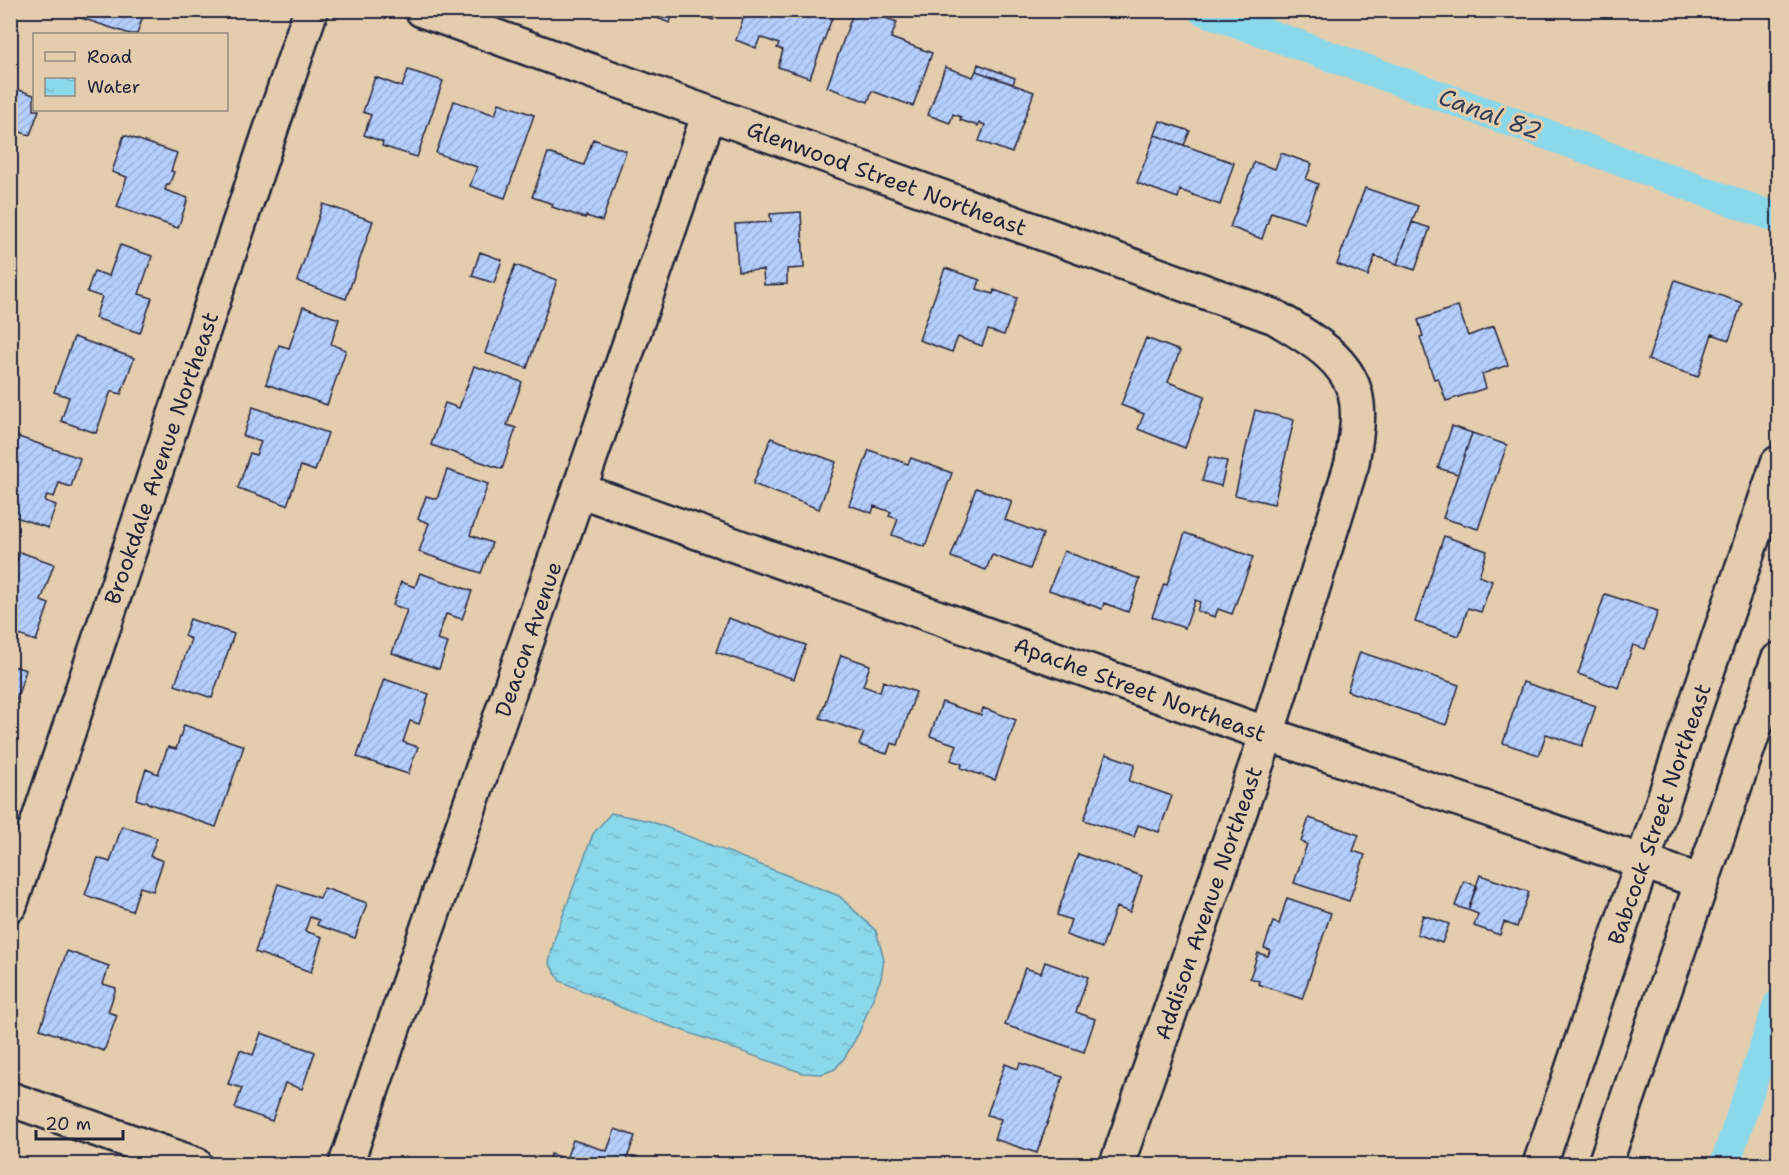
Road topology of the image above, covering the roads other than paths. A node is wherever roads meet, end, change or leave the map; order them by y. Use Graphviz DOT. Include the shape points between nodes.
graph roads {
  1 [pos="311,10"];
  2 [pos="422,10"];
  3 [pos="709,114"];
  4 [pos="1340,365"];
  5 [pos="1779,464"];
  6 [pos="579,490"];
  7 [pos="1779,660"];
  8 [pos="1267,734"];
  9 [pos="1643,862"];
  10 [pos="1702,882"];
  11 [pos="10,905"];
  12 [pos="10,1099"];
  13 [pos="195,1164"];
  14 [pos="346,1164"];
  15 [pos="1117,1164"];
  16 [pos="1540,1164"];
  17 [pos="1605,1164"];
  1 -- 11 [label="street, Brookdale Avenue Northeast"];
  2 -- 3 [label="street, Glenwood Street Northeast"];
  3 -- 4 [label="street, Glenwood Street Northeast" via="1275,317 1309,338"];
  3 -- 6 [label="street, Deacon Avenue"];
  4 -- 8 [label="street, Addison Avenue Northeast" via="1355,392 1358,425 1352,463"];
  5 -- 9 [label="street, Babcock Street Northeast"];
  6 -- 8 [label="street, Apache Street Northeast"];
  6 -- 14 [label="street, Deacon Avenue"];
  7 -- 10 [label="street"];
  8 -- 9 [label="street, Apache Street Northeast"];
  8 -- 15 [label="street, Addison Avenue Northeast"];
  9 -- 10 [label="street, Apache Street Northeast"];
  9 -- 16 [label="street, Babcock Street Northeast"];
  10 -- 17 [label="street"];
  12 -- 13 [label="street"];
}
